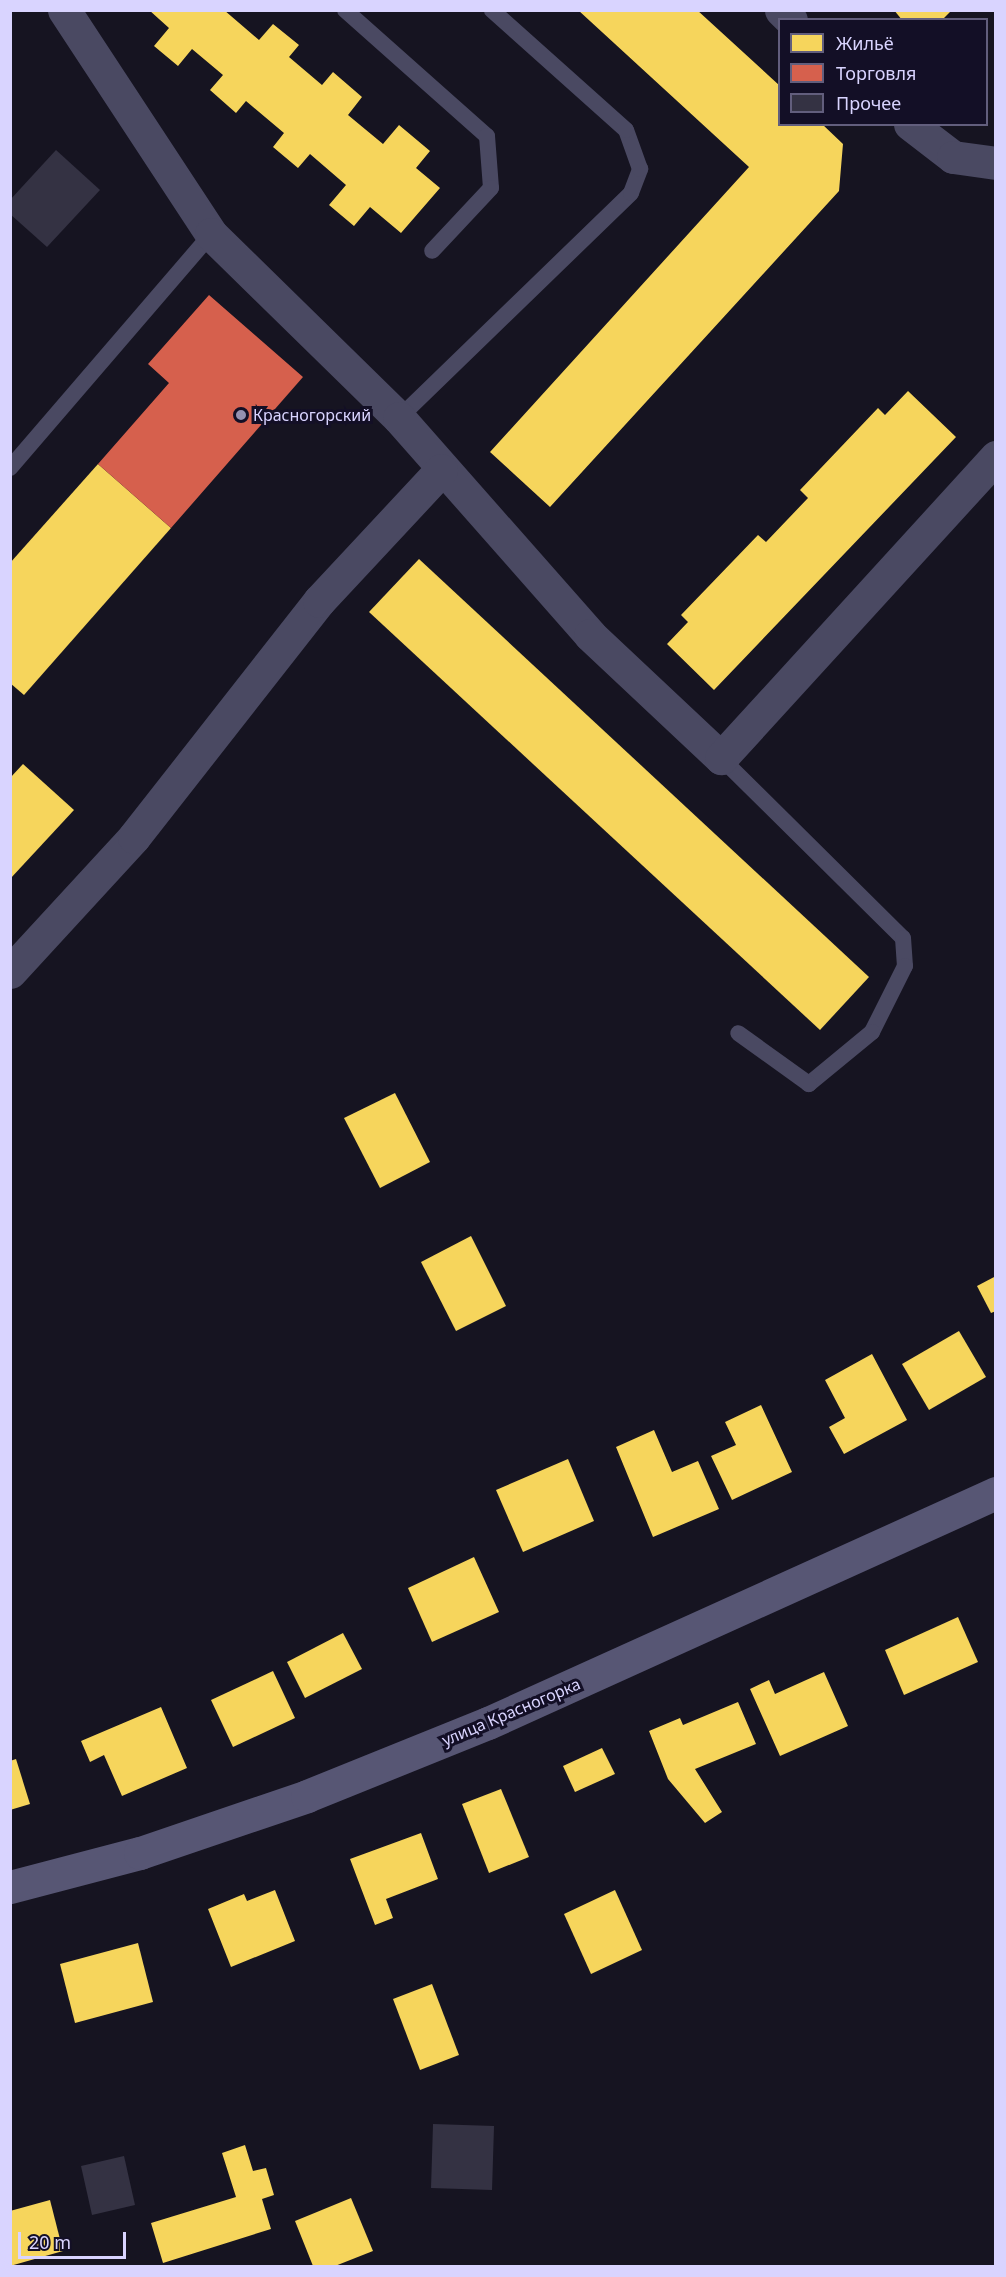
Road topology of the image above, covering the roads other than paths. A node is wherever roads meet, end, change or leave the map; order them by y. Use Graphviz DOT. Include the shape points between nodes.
graph roads {
  1 [pos="64,10"];
  2 [pos="345,10"];
  3 [pos="492,10"];
  4 [pos="913,126"];
  5 [pos="996,163"];
  6 [pos="211,234"];
  7 [pos="432,251"];
  8 [pos="399,418"];
  9 [pos="996,457"];
  10 [pos="10,468"];
  11 [pos="441,470"];
  12 [pos="721,758"];
  13 [pos="10,972"];
  14 [pos="738,1033"];
  15 [pos="996,1493"];
  16 [pos="10,1887"];
  1 -- 6 [label="street"];
  2 -- 7 [label="lane" via="487,136 491,188"];
  3 -- 8 [label="lane" via="626,130 640,170 631,194"];
  4 -- 5 [label="street" via="953,157"];
  6 -- 8 [label="street"];
  6 -- 10 [label="lane"];
  8 -- 11 [label="street"];
  9 -- 12 [label="street"];
  11 -- 12 [label="street" via="590,635"];
  11 -- 13 [label="street" via="319,601 134,837"];
  12 -- 14 [label="lane" via="903,938 905,966 872,1032 808,1084"];
  15 -- 16 [label="main road, улица Красногорка" via="467,1732 140,1853"];
}
